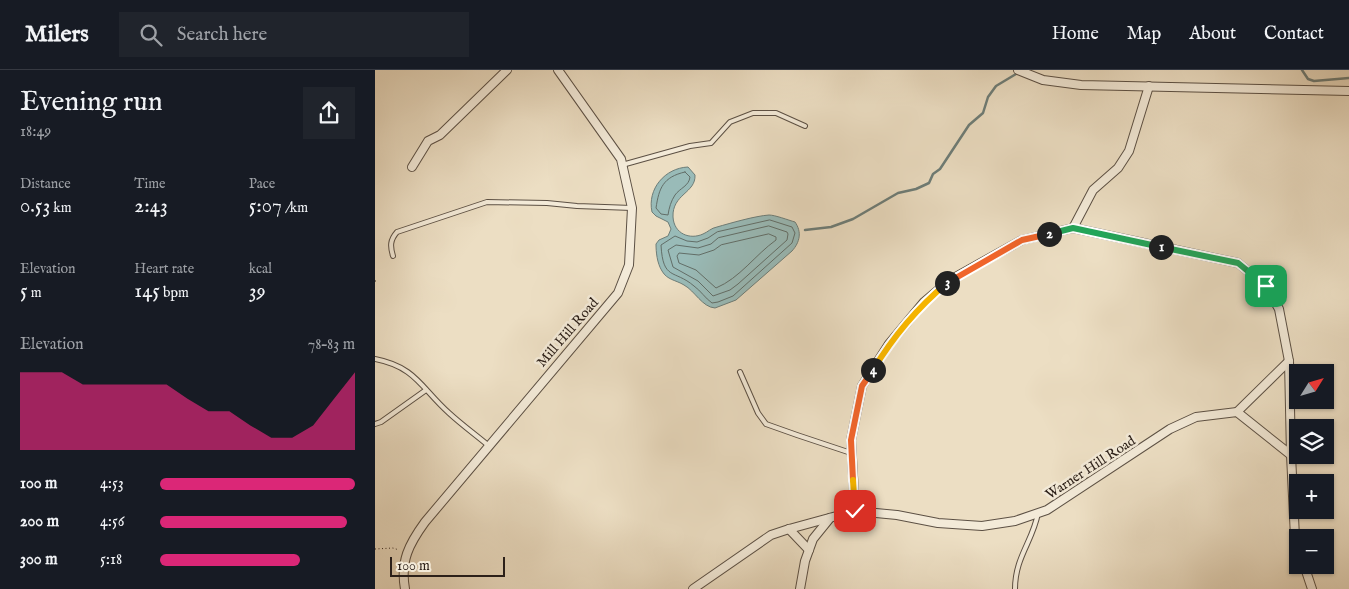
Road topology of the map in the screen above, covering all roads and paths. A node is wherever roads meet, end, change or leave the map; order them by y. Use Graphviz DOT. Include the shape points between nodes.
graph roads {
  1 [pos="507,70"];
  2 [pos="558,70"];
  3 [pos="1018,70"];
  4 [pos="1149,86"];
  5 [pos="1349,91"];
  6 [pos="805,126"];
  7 [pos="622,165"];
  8 [pos="412,167"];
  9 [pos="632,208"];
  10 [pos="1073,228"];
  11 [pos="393,256"];
  12 [pos="375,359"];
  13 [pos="1289,361"];
  14 [pos="740,372"];
  15 [pos="426,390"];
  16 [pos="1237,412"];
  17 [pos="1290,419"];
  18 [pos="375,424"];
  19 [pos="489,446"];
  20 [pos="851,453"];
  21 [pos="1289,453"];
  22 [pos="1291,464"];
  23 [pos="855,511"];
  24 [pos="1038,513"];
  25 [pos="830,518"];
  26 [pos="789,529"];
  27 [pos="1295,529"];
  28 [pos="375,550"];
  29 [pos="809,550"];
  30 [pos="406,553"];
  31 [pos="1307,574"];
  32 [pos="404,588"];
  33 [pos="693,589"];
  34 [pos="800,589"];
  35 [pos="1015,589"];
  36 [pos="1312,589"];
  1 -- 8 [label="street" via="440,136 428,140"];
  2 -- 7 [label="street, Mill Hill Road" via="621,159"];
  3 -- 4 [label="street" via="1055,83"];
  4 -- 5 [label="street"];
  4 -- 10 [label="street" via="1129,151 1118,168 1093,190"];
  6 -- 7 [label="lane" via="776,112 753,113 730,122 711,143"];
  7 -- 9 [label="street, Mill Hill Road"];
  9 -- 11 [label="lane" via="487,202 397,232 390,246"];
  9 -- 19 [label="street, Mill Hill Road" via="629,265 618,293"];
  10 -- 13 [label="street" via="1238,263 1266,286 1279,309"];
  10 -- 20 [label="street" via="1022,240 951,280 924,302 889,344 862,386"];
  12 -- 15 [label="lane" via="399,366"];
  13 -- 16 [label="street"];
  13 -- 17 [label="street"];
  14 -- 20 [label="lane" via="766,424"];
  15 -- 18 [label="lane"];
  15 -- 19 [label="lane"];
  16 -- 21 [label="street"];
  16 -- 24 [label="street, Warner Hill Road" via="1196,417 1170,429"];
  19 -- 30 [label="street, Mill Hill Road" via="425,522"];
  20 -- 23 [label="street"];
  22 -- 27 [label="street"];
  23 -- 24 [label="street, Warner Hill Road" via="982,526 1015,521"];
  23 -- 25 [label="street, Warner Hill Road"];
  24 -- 35 [label="lane" via="1020,557"];
  25 -- 26 [label="street, Warner Hill Road"];
  25 -- 29 [label="street"];
  26 -- 29 [label="street"];
  26 -- 33 [label="street, Warner Hill Road" via="764,539"];
  28 -- 30 [label="path" via="393,548"];
  29 -- 34 [label="street"];
  30 -- 32 [label="street, Mill Hill Road"];
  31 -- 36 [label="street"];
}
